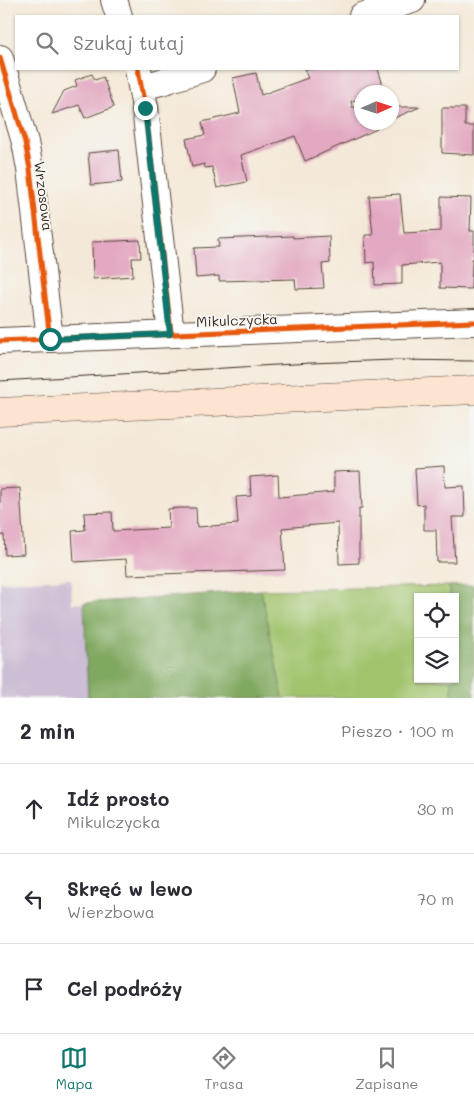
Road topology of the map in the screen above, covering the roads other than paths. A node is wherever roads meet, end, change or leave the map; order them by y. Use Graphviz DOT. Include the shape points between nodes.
graph roads {
  1 [pos="114,0"];
  2 [pos="412,0"];
  3 [pos="120,15"];
  4 [pos="365,15"];
  5 [pos="0,58"];
  6 [pos="199,70"];
  7 [pos="140,78"];
  8 [pos="474,322"];
  9 [pos="170,334"];
  10 [pos="50,339"];
  11 [pos="0,341"];
  12 [pos="474,390"];
  13 [pos="0,412"];
  1 -- 3 [label="street"];
  2 -- 4 [label="street"];
  5 -- 10 [label="street, Wrzosowa" via="30,169"];
  6 -- 7 [label="street" via="161,82"];
  7 -- 9 [label="street"];
  8 -- 9 [label="street, Mikulczycka"];
  9 -- 10 [label="street, Mikulczycka"];
  10 -- 11 [label="street, Mikulczycka"];
  12 -- 13 [label="main road"];
}
